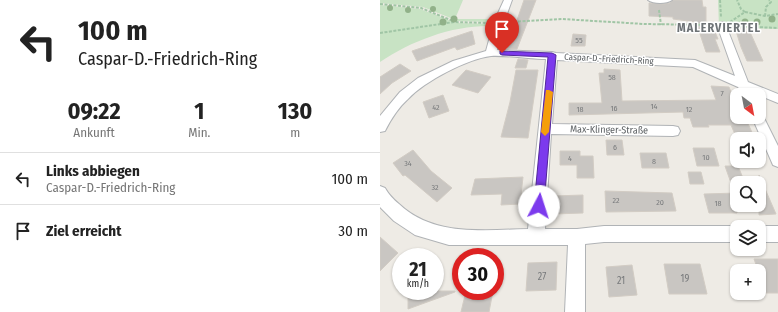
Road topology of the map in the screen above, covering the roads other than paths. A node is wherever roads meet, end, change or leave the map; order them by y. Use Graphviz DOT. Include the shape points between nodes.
graph roads {
  1 [pos="508,0"];
  2 [pos="652,0"];
  3 [pos="658,0"];
  4 [pos="668,0"];
  5 [pos="722,25"];
  6 [pos="490,53"];
  7 [pos="552,55"];
  8 [pos="742,83"];
  9 [pos="744,88"];
  10 [pos="778,99"];
  11 [pos="761,124"];
  12 [pos="380,127"];
  13 [pos="545,129"];
  14 [pos="674,131"];
  15 [pos="778,161"];
  16 [pos="380,193"];
  17 [pos="730,234"];
  18 [pos="766,234"];
  19 [pos="778,234"];
  20 [pos="536,236"];
  21 [pos="577,237"];
  22 [pos="575,312"];
  1 -- 6 [label="street"];
  2 -- 3 [label="street"];
  3 -- 4 [label="street"];
  5 -- 8 [label="street"];
  6 -- 7 [label="street, Caspar-D.-Friedrich-Ring"];
  6 -- 12 [label="street, Caspar-D.-Friedrich-Ring" via="457,63 422,81 404,95"];
  7 -- 8 [label="street, Caspar-D.-Friedrich-Ring" via="685,63"];
  7 -- 13 [label="street"];
  8 -- 9 [label="street"];
  8 -- 10 [label="street, Caspar-D.-Friedrich-Ring"];
  11 -- 15 [label="street"];
  13 -- 14 [label="street, Max-Klinger-Straße"];
  13 -- 20 [label="street"];
  16 -- 20 [label="street" via="383,200 400,216 421,229 449,237"];
  17 -- 21 [label="street" via="604,234"];
  18 -- 19 [label="street"];
  20 -- 21 [label="street"];
  21 -- 22 [label="street"];
}
